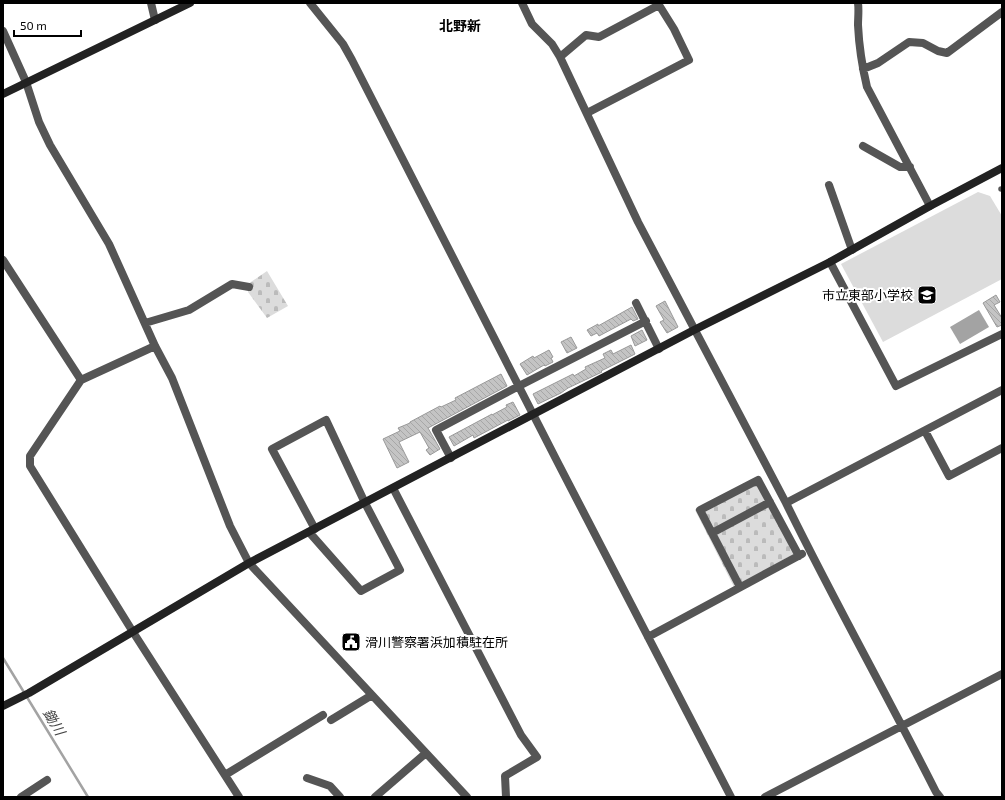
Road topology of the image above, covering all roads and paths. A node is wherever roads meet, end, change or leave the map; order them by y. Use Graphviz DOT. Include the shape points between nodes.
graph roads {
  1 [pos="151,3"];
  2 [pos="190,3"];
  3 [pos="310,3"];
  4 [pos="522,3"];
  5 [pos="858,3"];
  6 [pos="1002,12"];
  7 [pos="155,20"];
  8 [pos="3,31"];
  9 [pos="560,56"];
  10 [pos="862,69"];
  11 [pos="26,82"];
  12 [pos="3,94"];
  13 [pos="587,113"];
  14 [pos="863,146"];
  15 [pos="910,167"];
  16 [pos="1002,168"];
  17 [pos="829,185"];
  18 [pos="930,206"];
  19 [pos="852,250"];
  20 [pos="3,260"];
  21 [pos="830,262"];
  22 [pos="249,287"];
  23 [pos="636,303"];
  24 [pos="646,321"];
  25 [pos="145,323"];
  26 [pos="694,330"];
  27 [pos="1002,334"];
  28 [pos="155,346"];
  29 [pos="660,349"];
  30 [pos="81,380"];
  31 [pos="519,386"];
  32 [pos="1002,390"];
  33 [pos="534,414"];
  34 [pos="925,431"];
  35 [pos="1002,448"];
  36 [pos="451,458"];
  37 [pos="393,488"];
  38 [pos="770,502"];
  39 [pos="365,503"];
  40 [pos="786,503"];
  41 [pos="312,530"];
  42 [pos="712,533"];
  43 [pos="809,550"];
  44 [pos="799,556"];
  45 [pos="249,564"];
  46 [pos="740,587"];
  47 [pos="133,632"];
  48 [pos="648,637"];
  49 [pos="1002,674"];
  50 [pos="372,695"];
  51 [pos="3,706"];
  52 [pos="323,715"];
  53 [pos="331,720"];
  54 [pos="902,726"];
  55 [pos="426,753"];
  56 [pos="225,775"];
  57 [pos="307,778"];
  58 [pos="47,780"];
  59 [pos="20,797"];
  60 [pos="238,797"];
  61 [pos="340,797"];
  62 [pos="375,797"];
  63 [pos="467,797"];
  64 [pos="506,797"];
  65 [pos="731,797"];
  66 [pos="765,797"];
  67 [pos="940,797"];
  1 -- 7 [label="street"];
  2 -- 7 [label="street"];
  3 -- 31 [label="street" via="343,44 352,60"];
  4 -- 9 [label="street" via="532,24"];
  5 -- 10 [label="street"];
  6 -- 10 [label="street" via="947,54 923,43 909,42 878,63"];
  7 -- 11 [label="street"];
  8 -- 11 [label="street"];
  9 -- 13 [label="street"];
  9 -- 13 [label="street" via="586,35 599,37 659,5 689,60"];
  10 -- 15 [label="street" via="867,87"];
  11 -- 12 [label="street"];
  11 -- 25 [label="street" via="39,122 50,145 108,244"];
  13 -- 26 [label="street" via="638,222"];
  14 -- 15 [label="street" via="900,167"];
  15 -- 18 [label="street"];
  16 -- 18 [label="street"];
  17 -- 19 [label="street"];
  18 -- 19 [label="street"];
  19 -- 21 [label="street"];
  20 -- 30 [label="street"];
  21 -- 26 [label="street"];
  21 -- 27 [label="street" via="896,386"];
  22 -- 25 [label="street" via="232,284 189,310"];
  23 -- 24 [label="street"];
  24 -- 29 [label="street"];
  24 -- 31 [label="street"];
  25 -- 28 [label="street"];
  26 -- 29 [label="street"];
  26 -- 40 [label="street"];
  28 -- 30 [label="street"];
  28 -- 45 [label="street" via="172,378 230,526"];
  29 -- 33 [label="street"];
  30 -- 47 [label="street" via="30,456 30,466"];
  31 -- 33 [label="street"];
  31 -- 36 [label="street" via="436,430"];
  32 -- 34 [label="street"];
  33 -- 36 [label="street"];
  33 -- 48 [label="street"];
  34 -- 35 [label="street" via="949,476"];
  34 -- 40 [label="street"];
  36 -- 37 [label="street"];
  37 -- 39 [label="street"];
  37 -- 64 [label="street" via="521,735 537,757 505,776"];
  38 -- 42 [label="street"];
  38 -- 42 [label="street" via="758,480 700,510"];
  38 -- 44 [label="street"];
  39 -- 41 [label="street"];
  39 -- 41 [label="street" via="400,570 361,591"];
  39 -- 41 [label="street" via="326,420 272,450"];
  40 -- 43 [label="street"];
  41 -- 45 [label="street"];
  42 -- 46 [label="street"];
  43 -- 44 [label="street"];
  43 -- 54 [label="street"];
  44 -- 46 [label="street"];
  45 -- 47 [label="street"];
  45 -- 50 [label="street"];
  46 -- 48 [label="street"];
  47 -- 51 [label="street"];
  47 -- 56 [label="street"];
  48 -- 65 [label="street"];
  49 -- 54 [label="street"];
  50 -- 53 [label="street"];
  50 -- 55 [label="street"];
  52 -- 56 [label="street"];
  54 -- 66 [label="street"];
  54 -- 67 [label="street"];
  55 -- 62 [label="street"];
  55 -- 63 [label="street"];
  56 -- 60 [label="street"];
  57 -- 61 [label="street" via="330,786"];
  58 -- 59 [label="street"];
}
